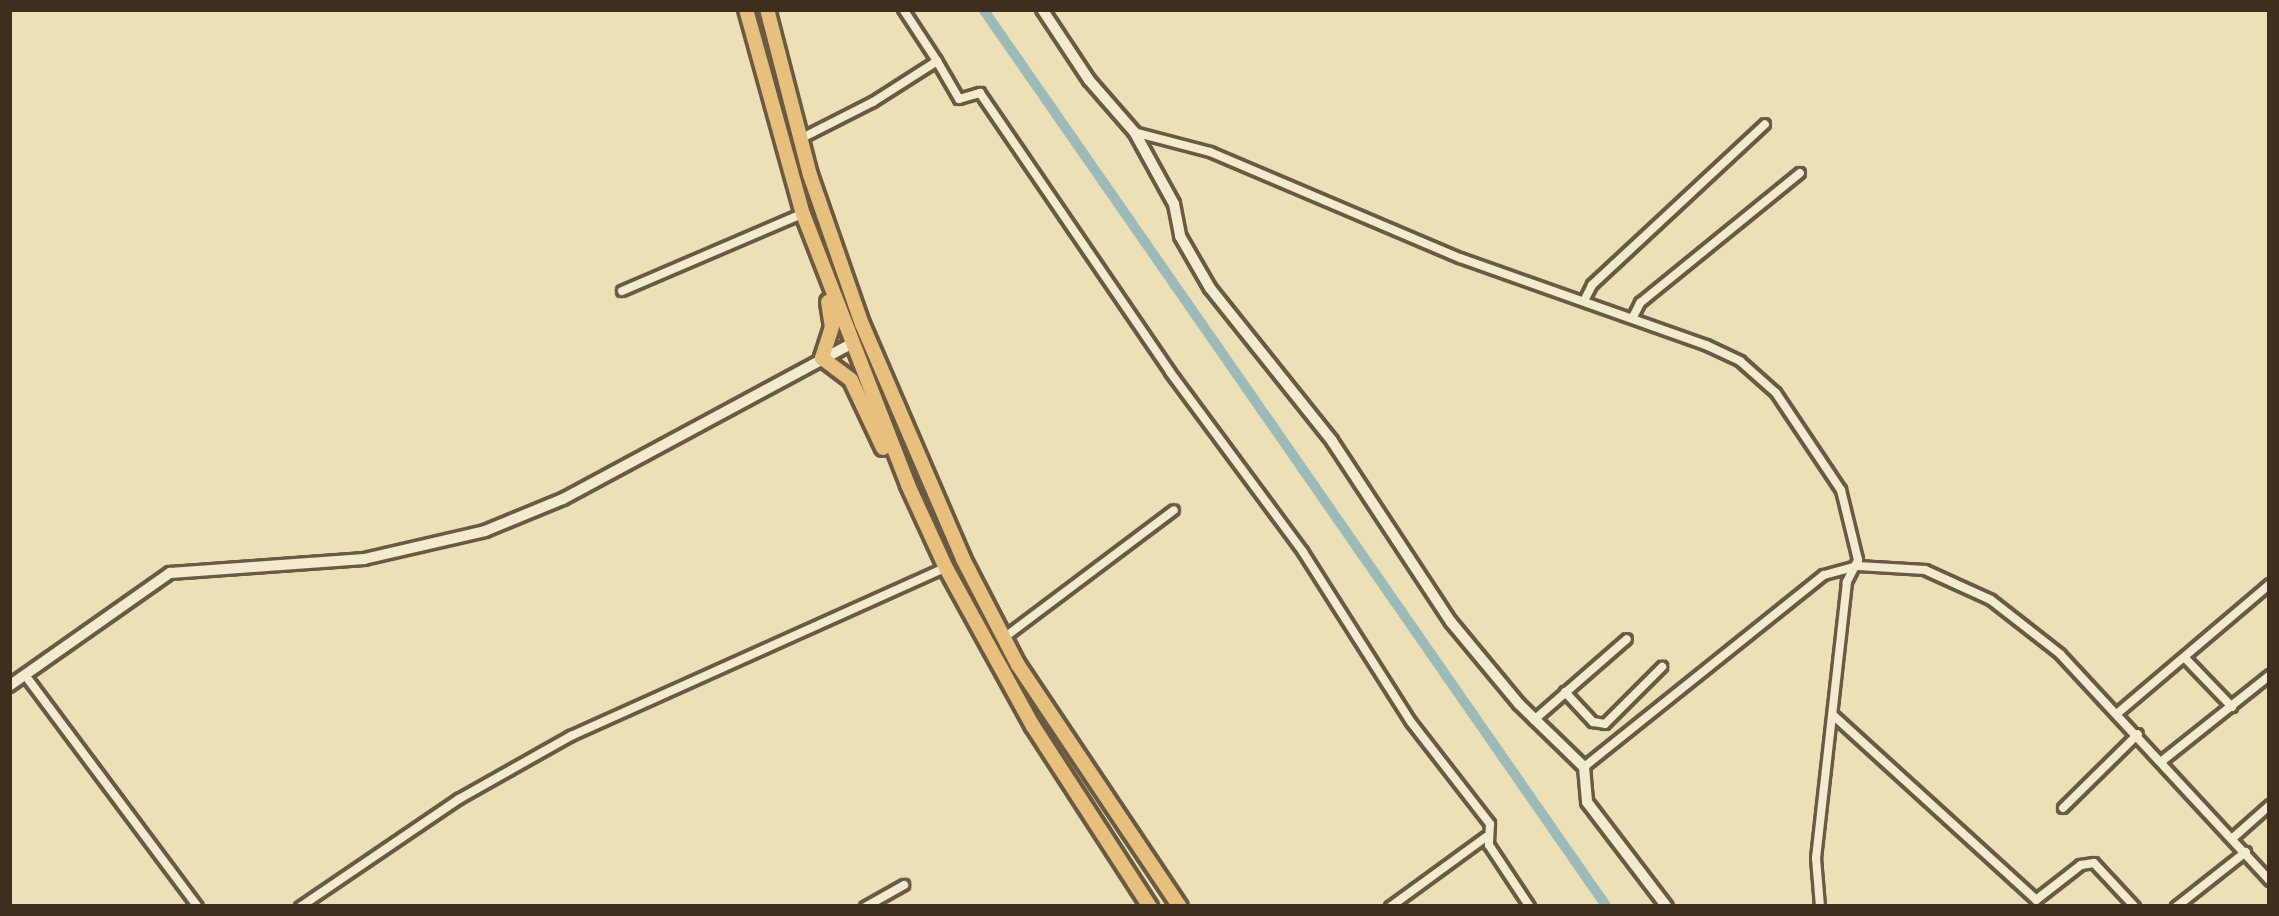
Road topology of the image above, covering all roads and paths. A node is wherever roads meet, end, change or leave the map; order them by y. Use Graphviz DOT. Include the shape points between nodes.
graph roads {
  1 [pos="746,9"];
  2 [pos="767,9"];
  3 [pos="904,9"];
  4 [pos="1042,9"];
  5 [pos="937,61"];
  6 [pos="1765,124"];
  7 [pos="1135,133"];
  8 [pos="802,138"];
  9 [pos="1800,173"];
  10 [pos="816,191"];
  11 [pos="803,214"];
  12 [pos="811,233"];
  13 [pos="622,291"];
  14 [pos="1585,299"];
  15 [pos="1633,317"];
  16 [pos="850,344"];
  17 [pos="822,358"];
  18 [pos="908,485"];
  19 [pos="1174,510"];
  20 [pos="1858,566"];
  21 [pos="946,568"];
  22 [pos="2270,584"];
  23 [pos="1005,637"];
  24 [pos="1627,639"];
  25 [pos="2185,658"];
  26 [pos="1662,667"];
  27 [pos="26,675"];
  28 [pos="2270,675"];
  29 [pos="9,686"];
  30 [pos="1565,692"];
  31 [pos="2232,706"];
  32 [pos="2119,712"];
  33 [pos="1833,715"];
  34 [pos="1534,720"];
  35 [pos="2138,734"];
  36 [pos="2162,761"];
  37 [pos="1584,767"];
  38 [pos="2270,805"];
  39 [pos="2063,808"];
  40 [pos="1488,836"];
  41 [pos="2234,837"];
  42 [pos="2246,852"];
  43 [pos="2270,880"];
  44 [pos="904,885"];
  45 [pos="198,907"];
  46 [pos="300,907"];
  47 [pos="865,907"];
  48 [pos="1150,907"];
  49 [pos="1180,907"];
  50 [pos="1390,907"];
  51 [pos="1530,907"];
  52 [pos="1667,907"];
  53 [pos="1820,907"];
  54 [pos="2135,907"];
  55 [pos="2176,907"];
  1 -- 11 [label="highway"];
  2 -- 8 [label="highway"];
  3 -- 5 [label="street"];
  4 -- 7 [label="street"];
  5 -- 8 [label="street"];
  5 -- 40 [label="street" via="959,99 980,93 991,106 1303,552 1411,722 1490,824"];
  6 -- 14 [label="street"];
  7 -- 14 [label="street" via="1210,152 1460,258"];
  7 -- 34 [label="street" via="1210,288 1332,441 1451,622"];
  8 -- 10 [label="highway"];
  9 -- 15 [label="street" via="1640,303"];
  10 -- 16 [label="highway" via="856,336"];
  10 -- 23 [label="highway" via="893,404"];
  11 -- 12 [label="highway"];
  11 -- 13 [label="street"];
  12 -- 16 [label="highway"];
  12 -- 17 [label="highway" via="832,327"];
  14 -- 15 [label="street"];
  15 -- 20 [label="street" via="1740,361 1776,393 1841,490"];
  16 -- 17 [label="street"];
  16 -- 18 [label="highway"];
  17 -- 18 [label="highway" via="851,380"];
  17 -- 27 [label="street" via="563,500 485,531 364,559 170,573"];
  18 -- 21 [label="highway"];
  19 -- 23 [label="street"];
  20 -- 32 [label="street" via="1925,570 1967,585 2032,629"];
  20 -- 33 [label="street" via="1847,582"];
  20 -- 37 [label="street" via="1812,582"];
  21 -- 46 [label="street" via="571,736"];
  21 -- 48 [label="highway" via="1034,726"];
  22 -- 25 [label="street"];
  23 -- 49 [label="highway"];
  24 -- 30 [label="street"];
  25 -- 31 [label="street"];
  25 -- 32 [label="street"];
  26 -- 30 [label="street" via="1605,724"];
  27 -- 29 [label="street"];
  27 -- 45 [label="street"];
  28 -- 31 [label="street"];
  30 -- 34 [label="street"];
  31 -- 36 [label="street"];
  32 -- 35 [label="street"];
  33 -- 53 [label="street" via="1816,858"];
  33 -- 54 [label="street" via="2036,900 2093,863"];
  34 -- 37 [label="street"];
  35 -- 36 [label="street"];
  35 -- 39 [label="street"];
  36 -- 41 [label="street"];
  37 -- 52 [label="street" via="1588,802"];
  38 -- 41 [label="street"];
  40 -- 50 [label="street"];
  40 -- 51 [label="street"];
  41 -- 42 [label="street"];
  42 -- 43 [label="street"];
  42 -- 55 [label="street"];
  44 -- 47 [label="street"];
}
